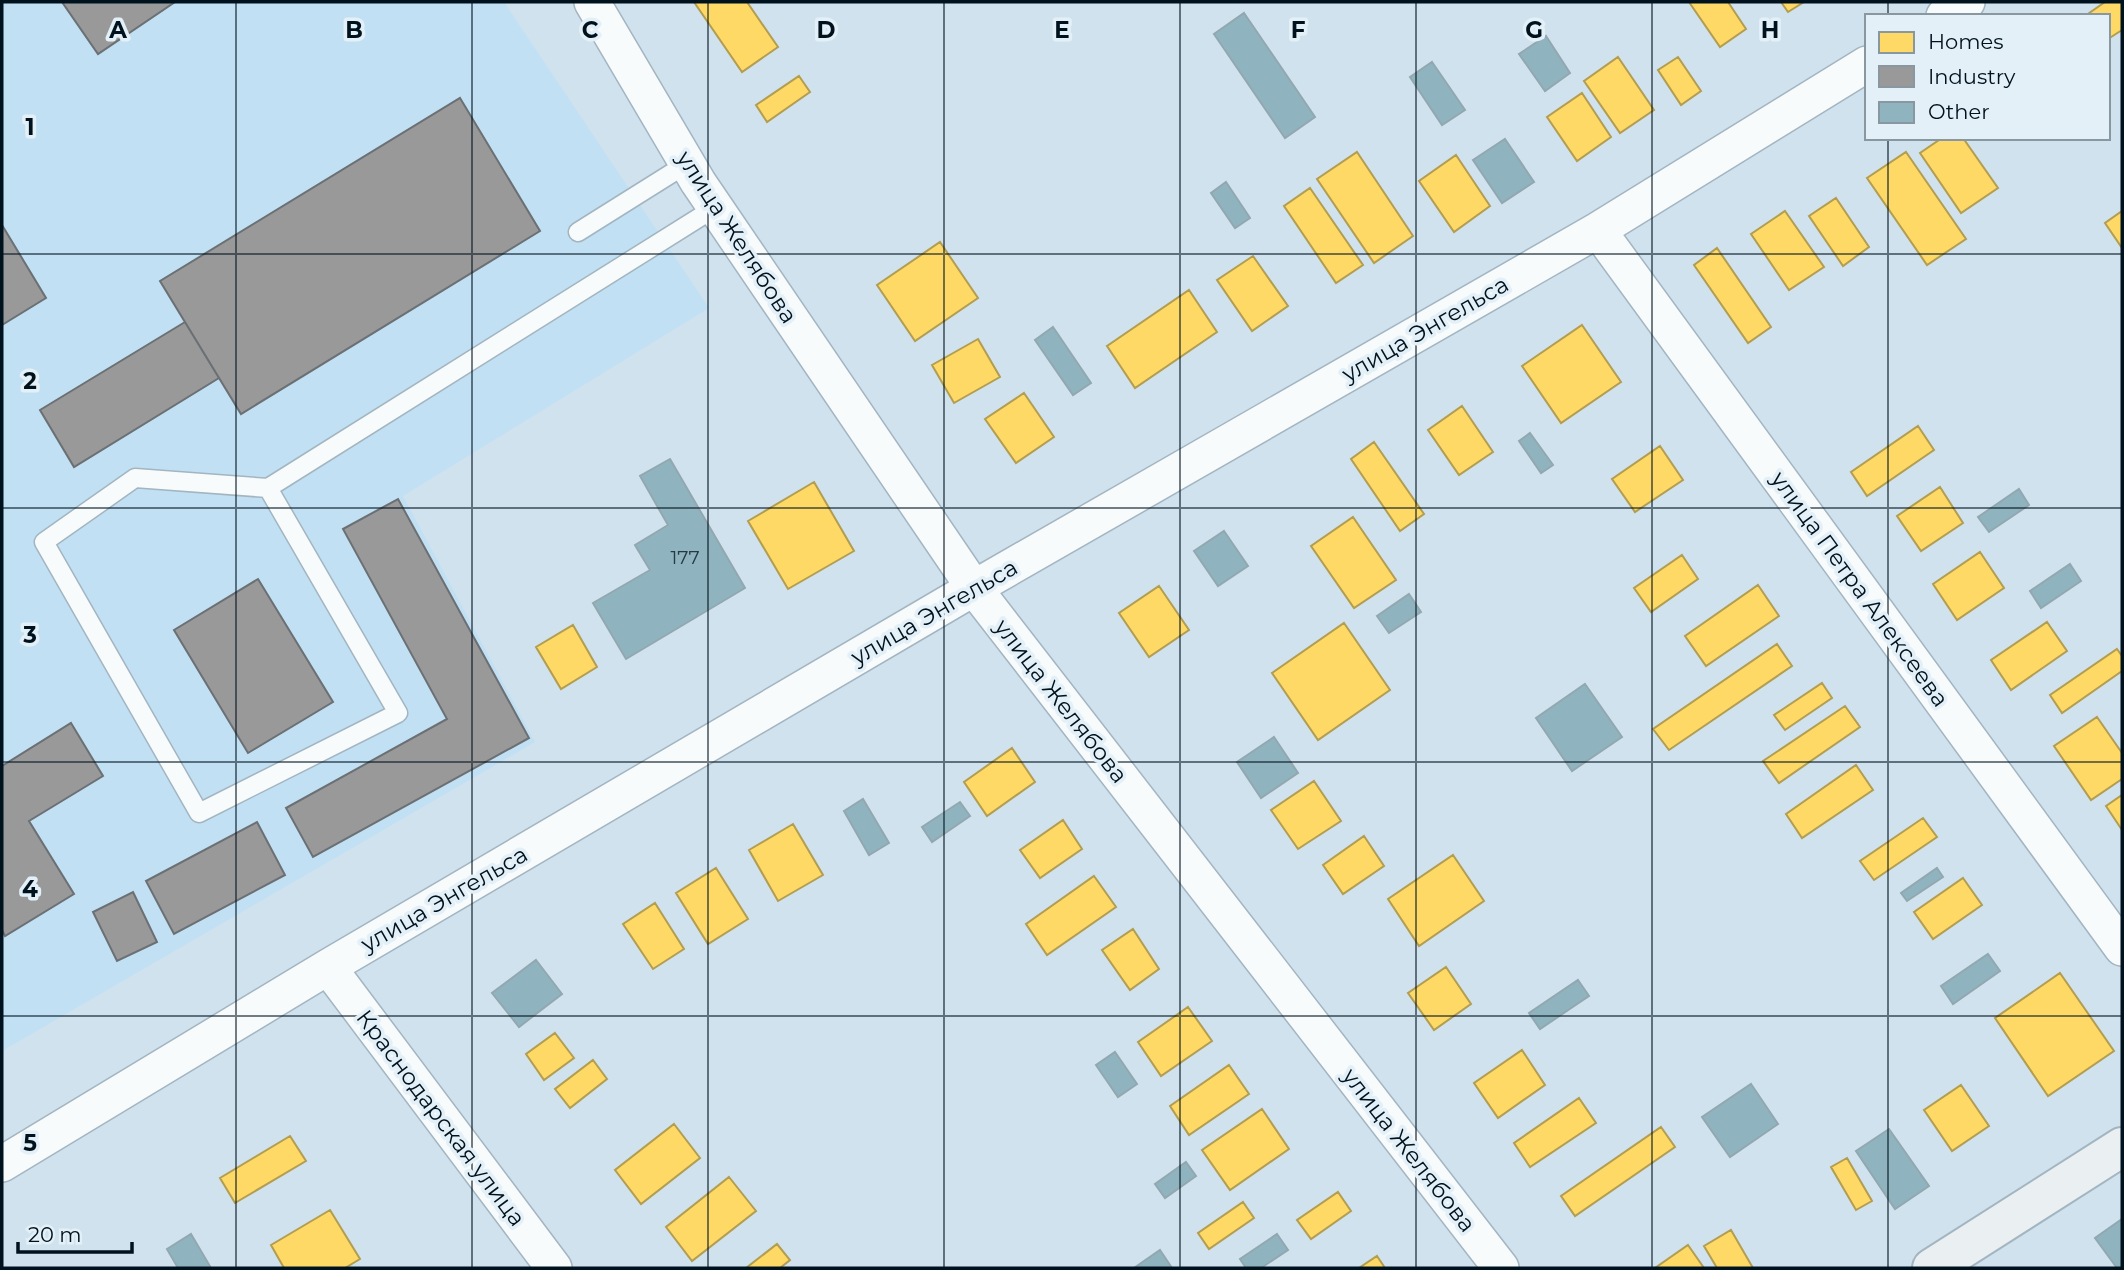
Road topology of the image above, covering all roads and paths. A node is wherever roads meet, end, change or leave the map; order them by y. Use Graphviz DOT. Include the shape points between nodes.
graph roads {
  1 [pos="592,2"];
  2 [pos="1966,2"];
  3 [pos="1947,14"];
  4 [pos="1865,65"];
  5 [pos="688,163"];
  6 [pos="716,207"];
  7 [pos="1598,230"];
  8 [pos="578,232"];
  9 [pos="268,488"];
  10 [pos="974,588"];
  11 [pos="2122,948"];
  12 [pos="328,967"];
  13 [pos="2122,1147"];
  14 [pos="2,1164"];
  15 [pos="554,1268"];
  16 [pos="1501,1268"];
  17 [pos="1932,1268"];
  1 -- 5 [label="street, улица Желябова"];
  2 -- 3 [label="street"];
  4 -- 7 [label="street, улица Энгельса"];
  5 -- 6 [label="street, улица Желябова"];
  5 -- 8 [label="lane"];
  6 -- 9 [label="lane"];
  6 -- 10 [label="street, улица Желябова"];
  7 -- 10 [label="street, улица Энгельса"];
  7 -- 11 [label="street, улица Петра Алексеева"];
  9 -- 9 [label="lane" via="135,478 44,542 200,813 398,713"];
  10 -- 12 [label="street, улица Энгельса"];
  10 -- 16 [label="street, улица Желябова"];
  12 -- 14 [label="street, улица Энгельса"];
  12 -- 15 [label="street, Краснодарская улица"];
  13 -- 17 [label="main road"];
}
